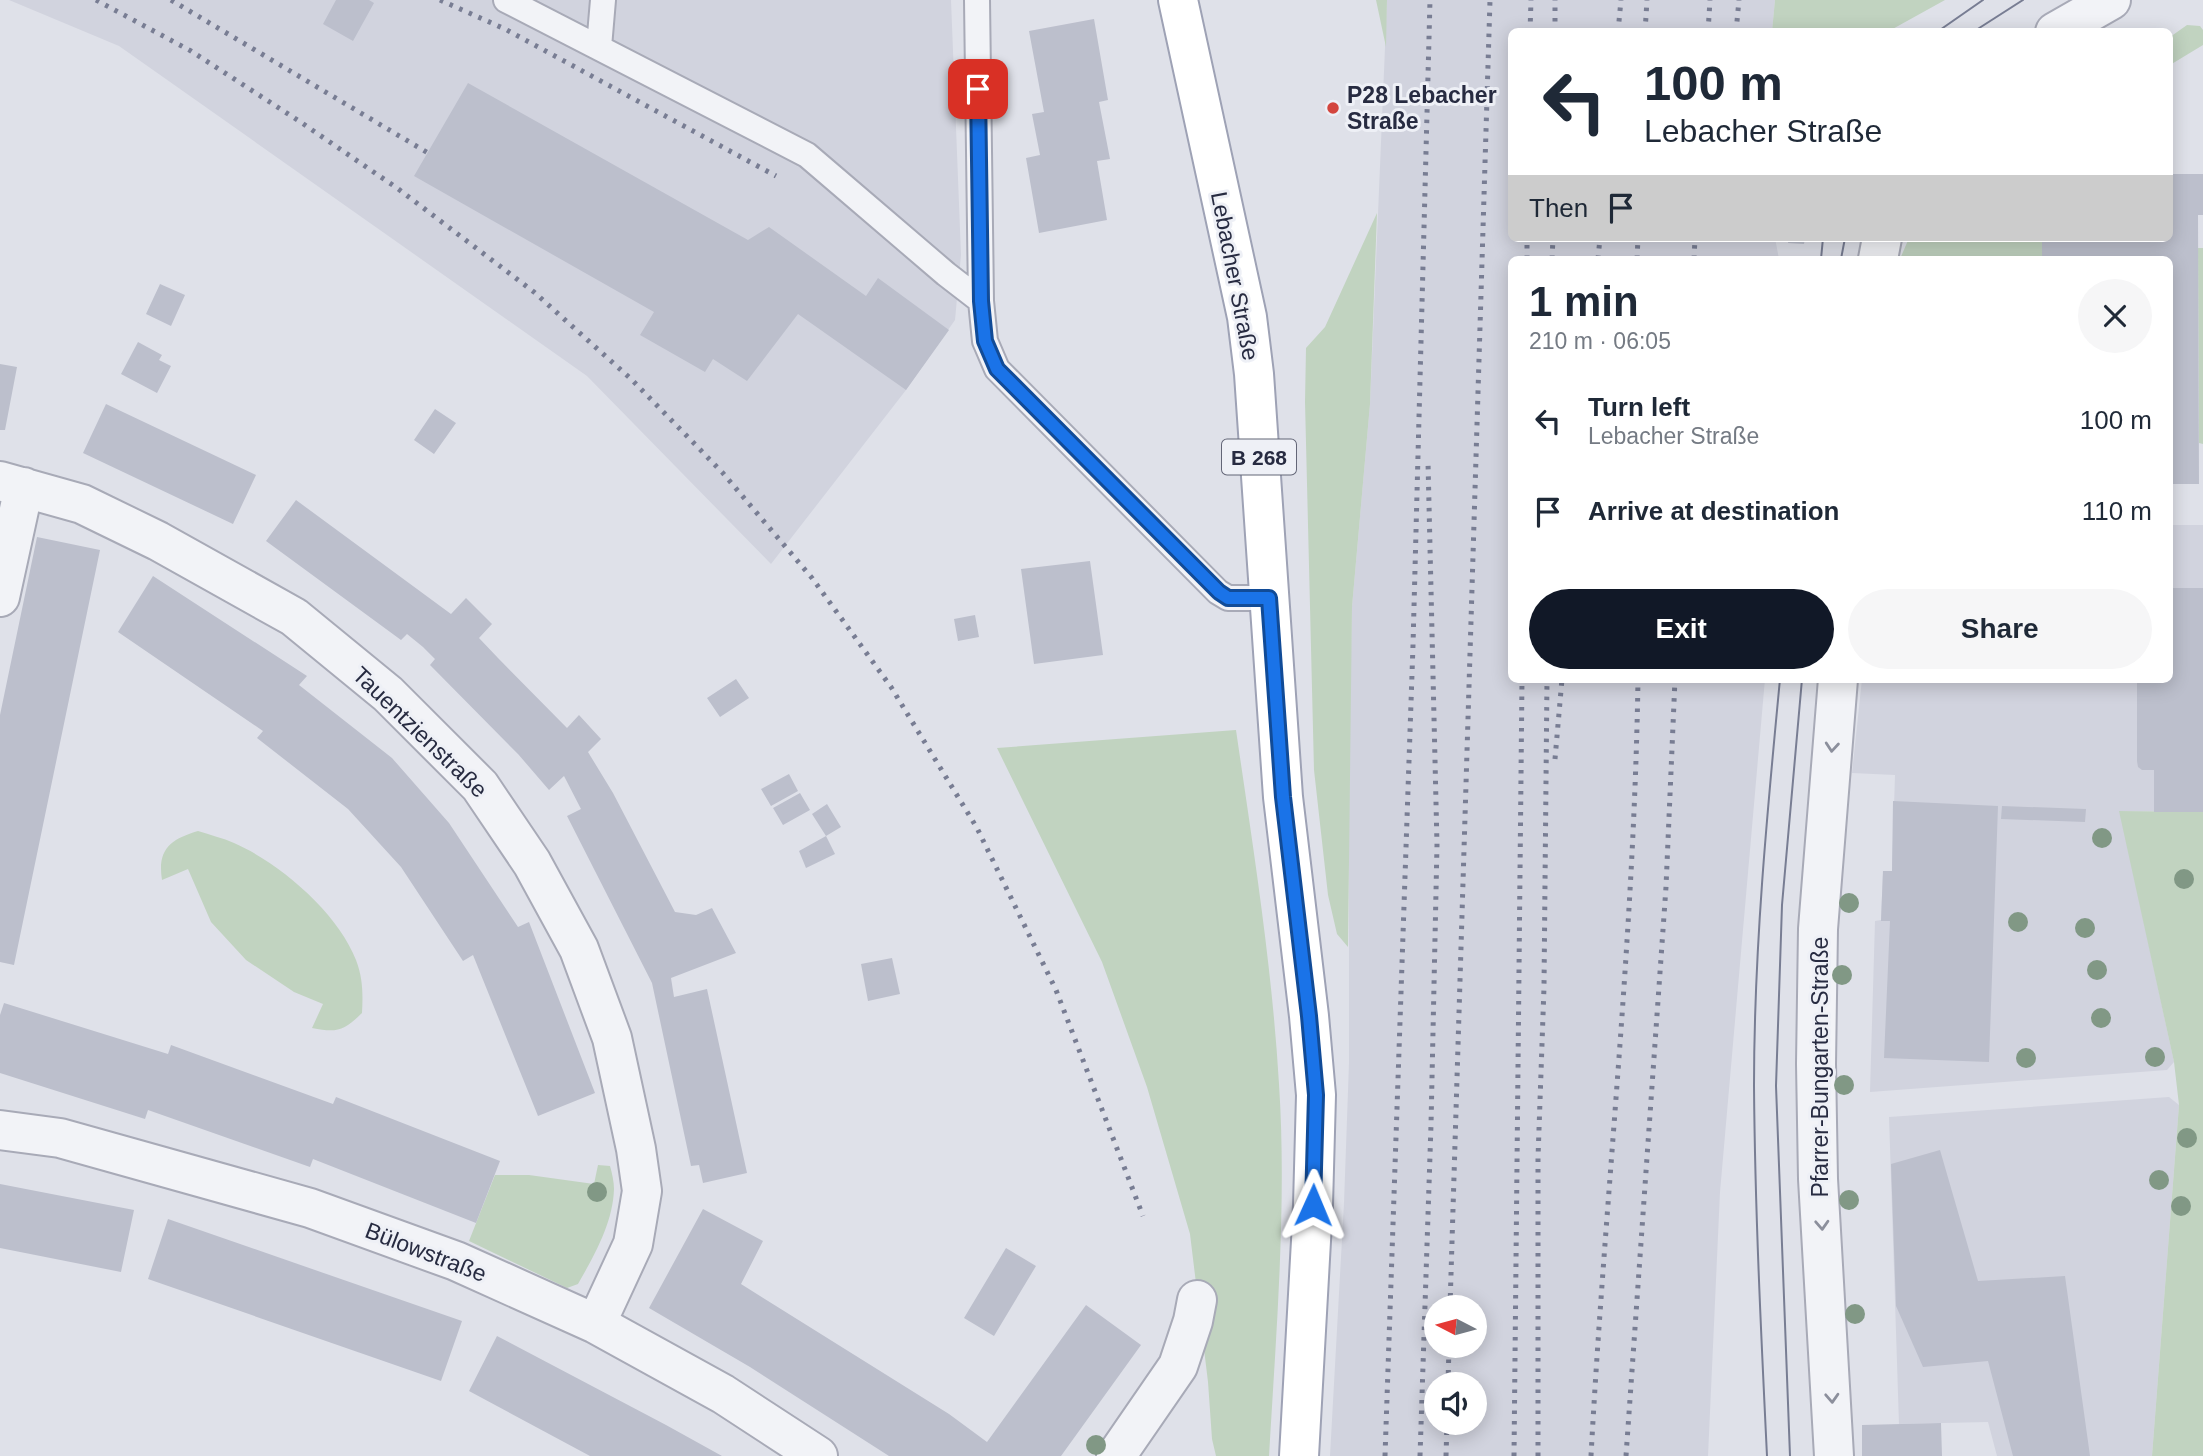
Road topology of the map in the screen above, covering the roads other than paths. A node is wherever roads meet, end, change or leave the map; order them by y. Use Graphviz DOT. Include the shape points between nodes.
graph roads {
  1 [pos="506,0"];
  2 [pos="603,0"];
  3 [pos="977,0"];
  4 [pos="1178,0"];
  5 [pos="2111,0"];
  6 [pos="2062,28"];
  7 [pos="599,47"];
  8 [pos="981,301"];
  9 [pos="12,484"];
  10 [pos="0,597"];
  11 [pos="1269,598"];
  12 [pos="1838,683"];
  13 [pos="0,1130"];
  14 [pos="1197,1300"];
  15 [pos="596,1324"];
  16 [pos="818,1456"];
  17 [pos="1116,1456"];
  18 [pos="1299,1456"];
  19 [pos="1834,1456"];
  1 -- 7 [label="lane"];
  2 -- 7 [label="lane"];
  3 -- 8 [label="lane"];
  4 -- 11 [label="main road, Lebacher Straße / B 268" via="1247,317"];
  5 -- 6 [label="street"];
  7 -- 8 [label="lane" via="807,155"];
  8 -- 11 [label="lane" via="985,341 997,369 1219,592 1228,598"];
  9 -- 10 [label="street"];
  9 -- 15 [label="street, Tauentzienstraße" via="82,504 294,617 388,694 480,786 532,863 579,949 611,1038 636,1149 642,1191 634,1244"];
  11 -- 18 [label="main road, Lebacher Straße / B 268" via="1283,797 1316,1095"];
  12 -- 19 [label="street, Pfarrer-Bungarten-Straße, one-way" via="1818,929 1816,1063"];
  13 -- 15 [label="street, Bülowstraße" via="60,1138 310,1208 456,1261"];
  14 -- 17 [label="street" via="1178,1366"];
  15 -- 16 [label="street, Bülowstraße" via="723,1394"];
}
